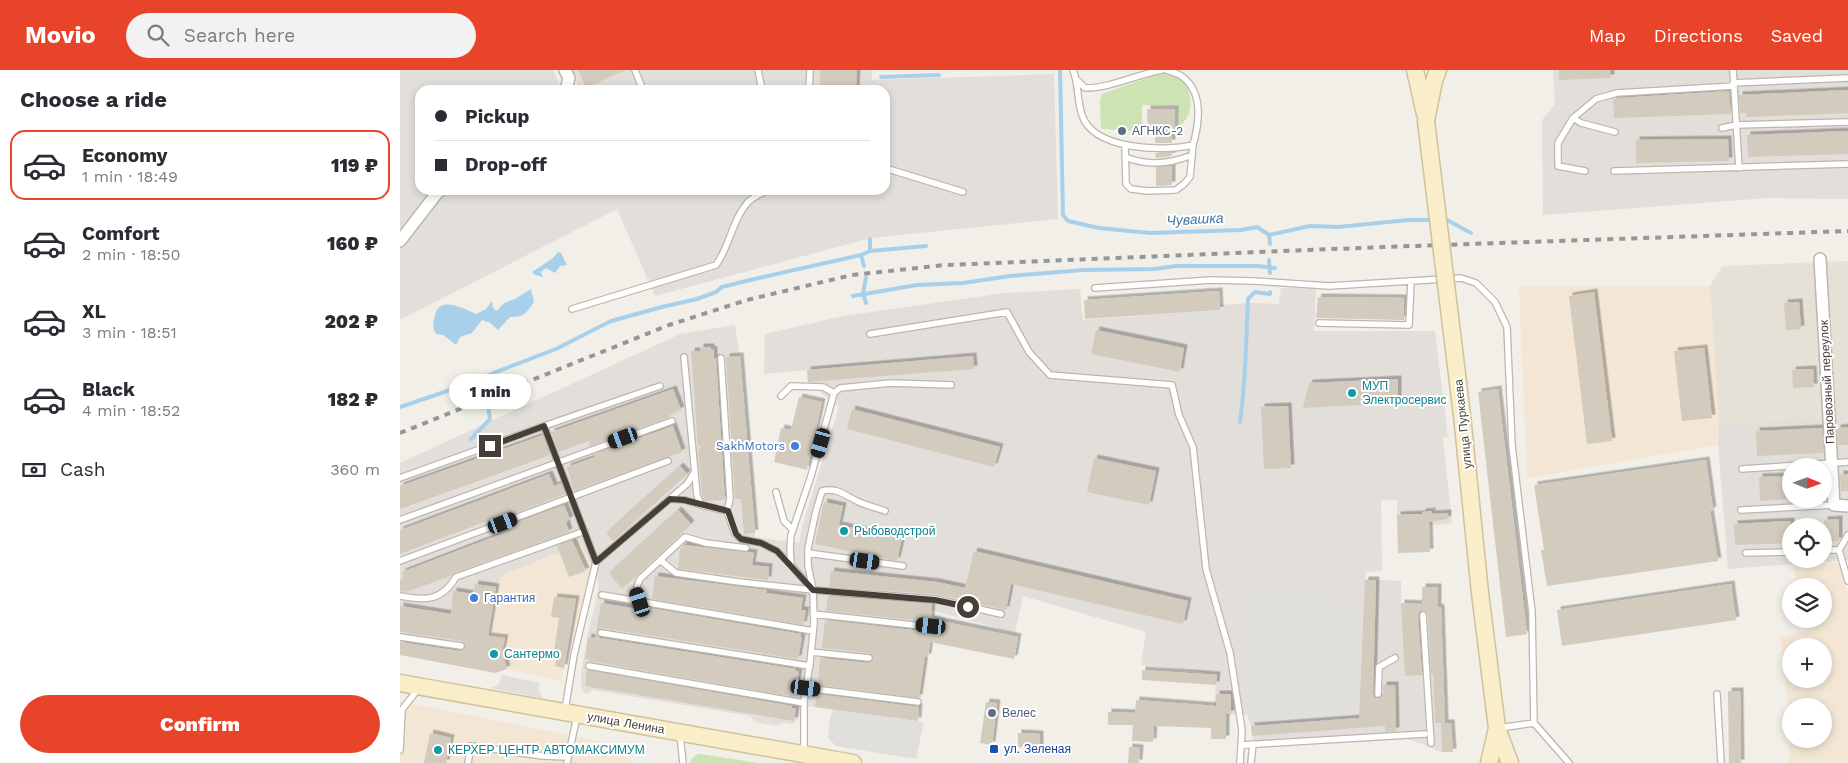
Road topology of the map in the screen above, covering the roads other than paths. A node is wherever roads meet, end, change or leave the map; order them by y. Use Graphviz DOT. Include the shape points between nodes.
graph roads {
  1 [pos="565,70"];
  2 [pos="635,70"];
  3 [pos="758,70"];
  4 [pos="810,70"];
  5 [pos="1073,70"];
  6 [pos="1162,70"];
  7 [pos="1166,70"];
  8 [pos="1415,70"];
  9 [pos="1438,70"];
  10 [pos="1733,70"];
  11 [pos="1848,78"];
  12 [pos="1076,80"];
  13 [pos="1734,84"];
  14 [pos="567,85"];
  15 [pos="641,85"];
  16 [pos="761,85"];
  17 [pos="809,85"];
  18 [pos="1573,118"];
  19 [pos="1426,121"];
  20 [pos="1848,122"];
  21 [pos="1736,125"];
  22 [pos="1722,128"];
  23 [pos="1615,132"];
  24 [pos="1125,145"];
  25 [pos="1193,145"];
  26 [pos="1192,155"];
  27 [pos="1124,157"];
  28 [pos="1848,164"];
  29 [pos="1739,168"];
  30 [pos="890,170"];
  31 [pos="1585,171"];
  32 [pos="1614,171"];
  33 [pos="963,192"];
  34 [pos="434,195"];
  35 [pos="759,195"];
  36 [pos="400,241"];
  37 [pos="1820,259"];
  38 [pos="1411,281"];
  39 [pos="1095,288"];
  40 [pos="572,309"];
  41 [pos="1320,323"];
  42 [pos="1409,325"];
  43 [pos="1406,331"];
  44 [pos="870,334"];
  45 [pos="684,357"];
  46 [pos="721,358"];
  47 [pos="951,385"];
  48 [pos="660,386"];
  49 [pos="834,393"];
  50 [pos="781,396"];
  51 [pos="672,421"];
  52 [pos="544,426"];
  53 [pos="1832,458"];
  54 [pos="668,461"];
  55 [pos="558,462"];
  56 [pos="1848,462"];
  57 [pos="1832,463"];
  58 [pos="1782,466"];
  59 [pos="1742,469"];
  60 [pos="695,473"];
  61 [pos="400,478"];
  62 [pos="776,492"];
  63 [pos="571,497"];
  64 [pos="670,499"];
  65 [pos="701,505"];
  66 [pos="1834,505"];
  67 [pos="1848,506"];
  68 [pos="1741,510"];
  69 [pos="728,511"];
  70 [pos="886,511"];
  71 [pos="400,520"];
  72 [pos="793,530"];
  73 [pos="584,531"];
  74 [pos="1848,535"];
  75 [pos="746,548"];
  76 [pos="1832,550"];
  77 [pos="1839,550"];
  78 [pos="1782,552"];
  79 [pos="808,553"];
  80 [pos="1746,553"];
  81 [pos="660,560"];
  82 [pos="400,561"];
  83 [pos="596,562"];
  84 [pos="791,565"];
  85 [pos="903,566"];
  86 [pos="1848,581"];
  87 [pos="813,590"];
  88 [pos="602,595"];
  89 [pos="400,596"];
  90 [pos="640,602"];
  91 [pos="813,614"];
  92 [pos="1001,614"];
  93 [pos="1423,615"];
  94 [pos="931,626"];
  95 [pos="813,631"];
  96 [pos="601,632"];
  97 [pos="400,636"];
  98 [pos="461,646"];
  99 [pos="811,652"];
  100 [pos="869,658"];
  101 [pos="1395,658"];
  102 [pos="589,666"];
  103 [pos="810,666"];
  104 [pos="400,683"];
  105 [pos="420,686"];
  106 [pos="806,688"];
  107 [pos="1378,694"];
  108 [pos="1717,694"];
  109 [pos="918,702"];
  110 [pos="804,703"];
  111 [pos="401,711"];
  112 [pos="571,713"];
  113 [pos="1534,723"];
  114 [pos="1497,728"];
  115 [pos="680,732"];
  116 [pos="1425,734"];
  117 [pos="1253,744"];
  118 [pos="1430,744"];
  119 [pos="1241,745"];
  120 [pos="400,750"];
  121 [pos="798,755"];
  122 [pos="567,760"];
  123 [pos="1490,760"];
  124 [pos="468,763"];
  125 [pos="683,763"];
  126 [pos="853,763"];
  127 [pos="1240,763"];
  128 [pos="1251,763"];
  129 [pos="1510,763"];
  130 [pos="1569,763"];
  131 [pos="1721,763"];
  1 -- 14 [label="street" via="569,78"];
  2 -- 15 [label="lane"];
  3 -- 16 [label="lane"];
  4 -- 17 [label="lane"];
  5 -- 12 [label="lane"];
  6 -- 12 [label="lane" via="1099,88 1085,88"];
  7 -- 25 [label="lane" via="1183,77 1196,98 1198,124"];
  8 -- 19 [label="main road"];
  9 -- 19 [label="main road"];
  10 -- 13 [label="lane"];
  11 -- 13 [label="lane"];
  12 -- 24 [label="lane" via="1082,116 1089,128 1100,137"];
  13 -- 18 [label="lane" via="1617,92 1596,99"];
  13 -- 21 [label="lane"];
  18 -- 23 [label="lane"];
  18 -- 31 [label="lane" via="1558,143 1558,166"];
  19 -- 114 [label="main road, улица Пуркаева, bridge"];
  20 -- 21 [label="lane"];
  21 -- 22 [label="lane"];
  21 -- 29 [label="lane"];
  24 -- 25 [label="lane" via="1179,148"];
  24 -- 27 [label="lane"];
  25 -- 26 [label="lane"];
  26 -- 27 [label="lane" via="1174,162 1136,162"];
  26 -- 27 [label="lane" via="1190,177 1184,184 1176,190 1148,191 1131,189 1126,184"];
  28 -- 29 [label="lane"];
  29 -- 32 [label="lane"];
  30 -- 33 [label="lane"];
  34 -- 36 [label="street"];
  35 -- 40 [label="lane" via="749,200 736,221 716,265"];
  37 -- 53 [label="street, Паровозный переулок"];
  38 -- 39 [label="lane" via="1329,286 1211,280"];
  38 -- 42 [label="lane"];
  38 -- 113 [label="lane" via="1461,278 1476,283 1495,302 1507,327 1512,444 1532,612"];
  41 -- 42 [label="lane"];
  42 -- 43 [label="lane"];
  44 -- 119 [label="lane" via="1007,312 1029,352 1050,375 1172,385 1179,416 1193,447 1206,569 1230,653 1242,730"];
  45 -- 60 [label="lane"];
  46 -- 69 [label="lane" via="730,499"];
  47 -- 49 [label="lane" via="891,383 840,388"];
  48 -- 52 [label="lane"];
  49 -- 50 [label="lane" via="823,387 791,386"];
  49 -- 72 [label="lane"];
  51 -- 55 [label="lane"];
  52 -- 55 [label="lane"];
  52 -- 61 [label="lane"];
  54 -- 63 [label="lane"];
  55 -- 63 [label="lane"];
  55 -- 71 [label="lane"];
  56 -- 57 [label="lane"];
  57 -- 66 [label="street, Паровозный переулок"];
  58 -- 59 [label="lane"];
  60 -- 64 [label="lane"];
  60 -- 65 [label="lane"];
  62 -- 72 [label="lane" via="784,521"];
  63 -- 73 [label="lane"];
  63 -- 82 [label="lane"];
  64 -- 65 [label="lane"];
  64 -- 83 [label="lane"];
  65 -- 69 [label="lane"];
  66 -- 67 [label="street"];
  66 -- 68 [label="lane"];
  69 -- 84 [label="lane" via="741,539 761,543 777,551"];
  70 -- 79 [label="lane" via="840,491 822,491"];
  72 -- 84 [label="lane"];
  73 -- 83 [label="lane"];
  73 -- 89 [label="lane" via="456,577 448,590 423,600"];
  74 -- 77 [label="lane"];
  75 -- 81 [label="lane" via="685,537"];
  76 -- 77 [label="lane"];
  77 -- 86 [label="lane"];
  78 -- 80 [label="lane"];
  79 -- 85 [label="lane"];
  79 -- 87 [label="lane"];
  81 -- 87 [label="lane" via="676,573"];
  81 -- 90 [label="lane" via="640,579 637,586"];
  83 -- 112 [label="lane" via="574,655"];
  84 -- 87 [label="lane"];
  87 -- 91 [label="lane"];
  87 -- 92 [label="lane" via="935,600"];
  88 -- 90 [label="lane"];
  90 -- 95 [label="lane"];
  91 -- 94 [label="lane"];
  91 -- 95 [label="lane"];
  93 -- 118 [label="lane"];
  95 -- 99 [label="lane"];
  96 -- 103 [label="lane"];
  97 -- 98 [label="lane"];
  99 -- 100 [label="lane"];
  99 -- 103 [label="lane"];
  101 -- 107 [label="lane" via="1379,667"];
  102 -- 110 [label="lane"];
  103 -- 106 [label="lane"];
  104 -- 105 [label="main road, улица Ленина"];
  105 -- 111 [label="lane"];
  105 -- 112 [label="main road, улица Ленина"];
  106 -- 109 [label="lane"];
  106 -- 110 [label="lane"];
  108 -- 131 [label="lane"];
  110 -- 121 [label="lane"];
  111 -- 120 [label="lane"];
  112 -- 115 [label="main road, улица Ленина"];
  112 -- 122 [label="lane"];
  113 -- 114 [label="lane"];
  113 -- 130 [label="lane"];
  114 -- 123 [label="main road"];
  114 -- 129 [label="main road"];
  115 -- 121 [label="main road, улица Ленина"];
  115 -- 125 [label="lane"];
  116 -- 117 [label="lane"];
  117 -- 119 [label="lane"];
  117 -- 128 [label="lane"];
  119 -- 127 [label="lane"];
  121 -- 126 [label="main road, улица Ленина"];
  122 -- 124 [label="lane" via="471,746"];
}
